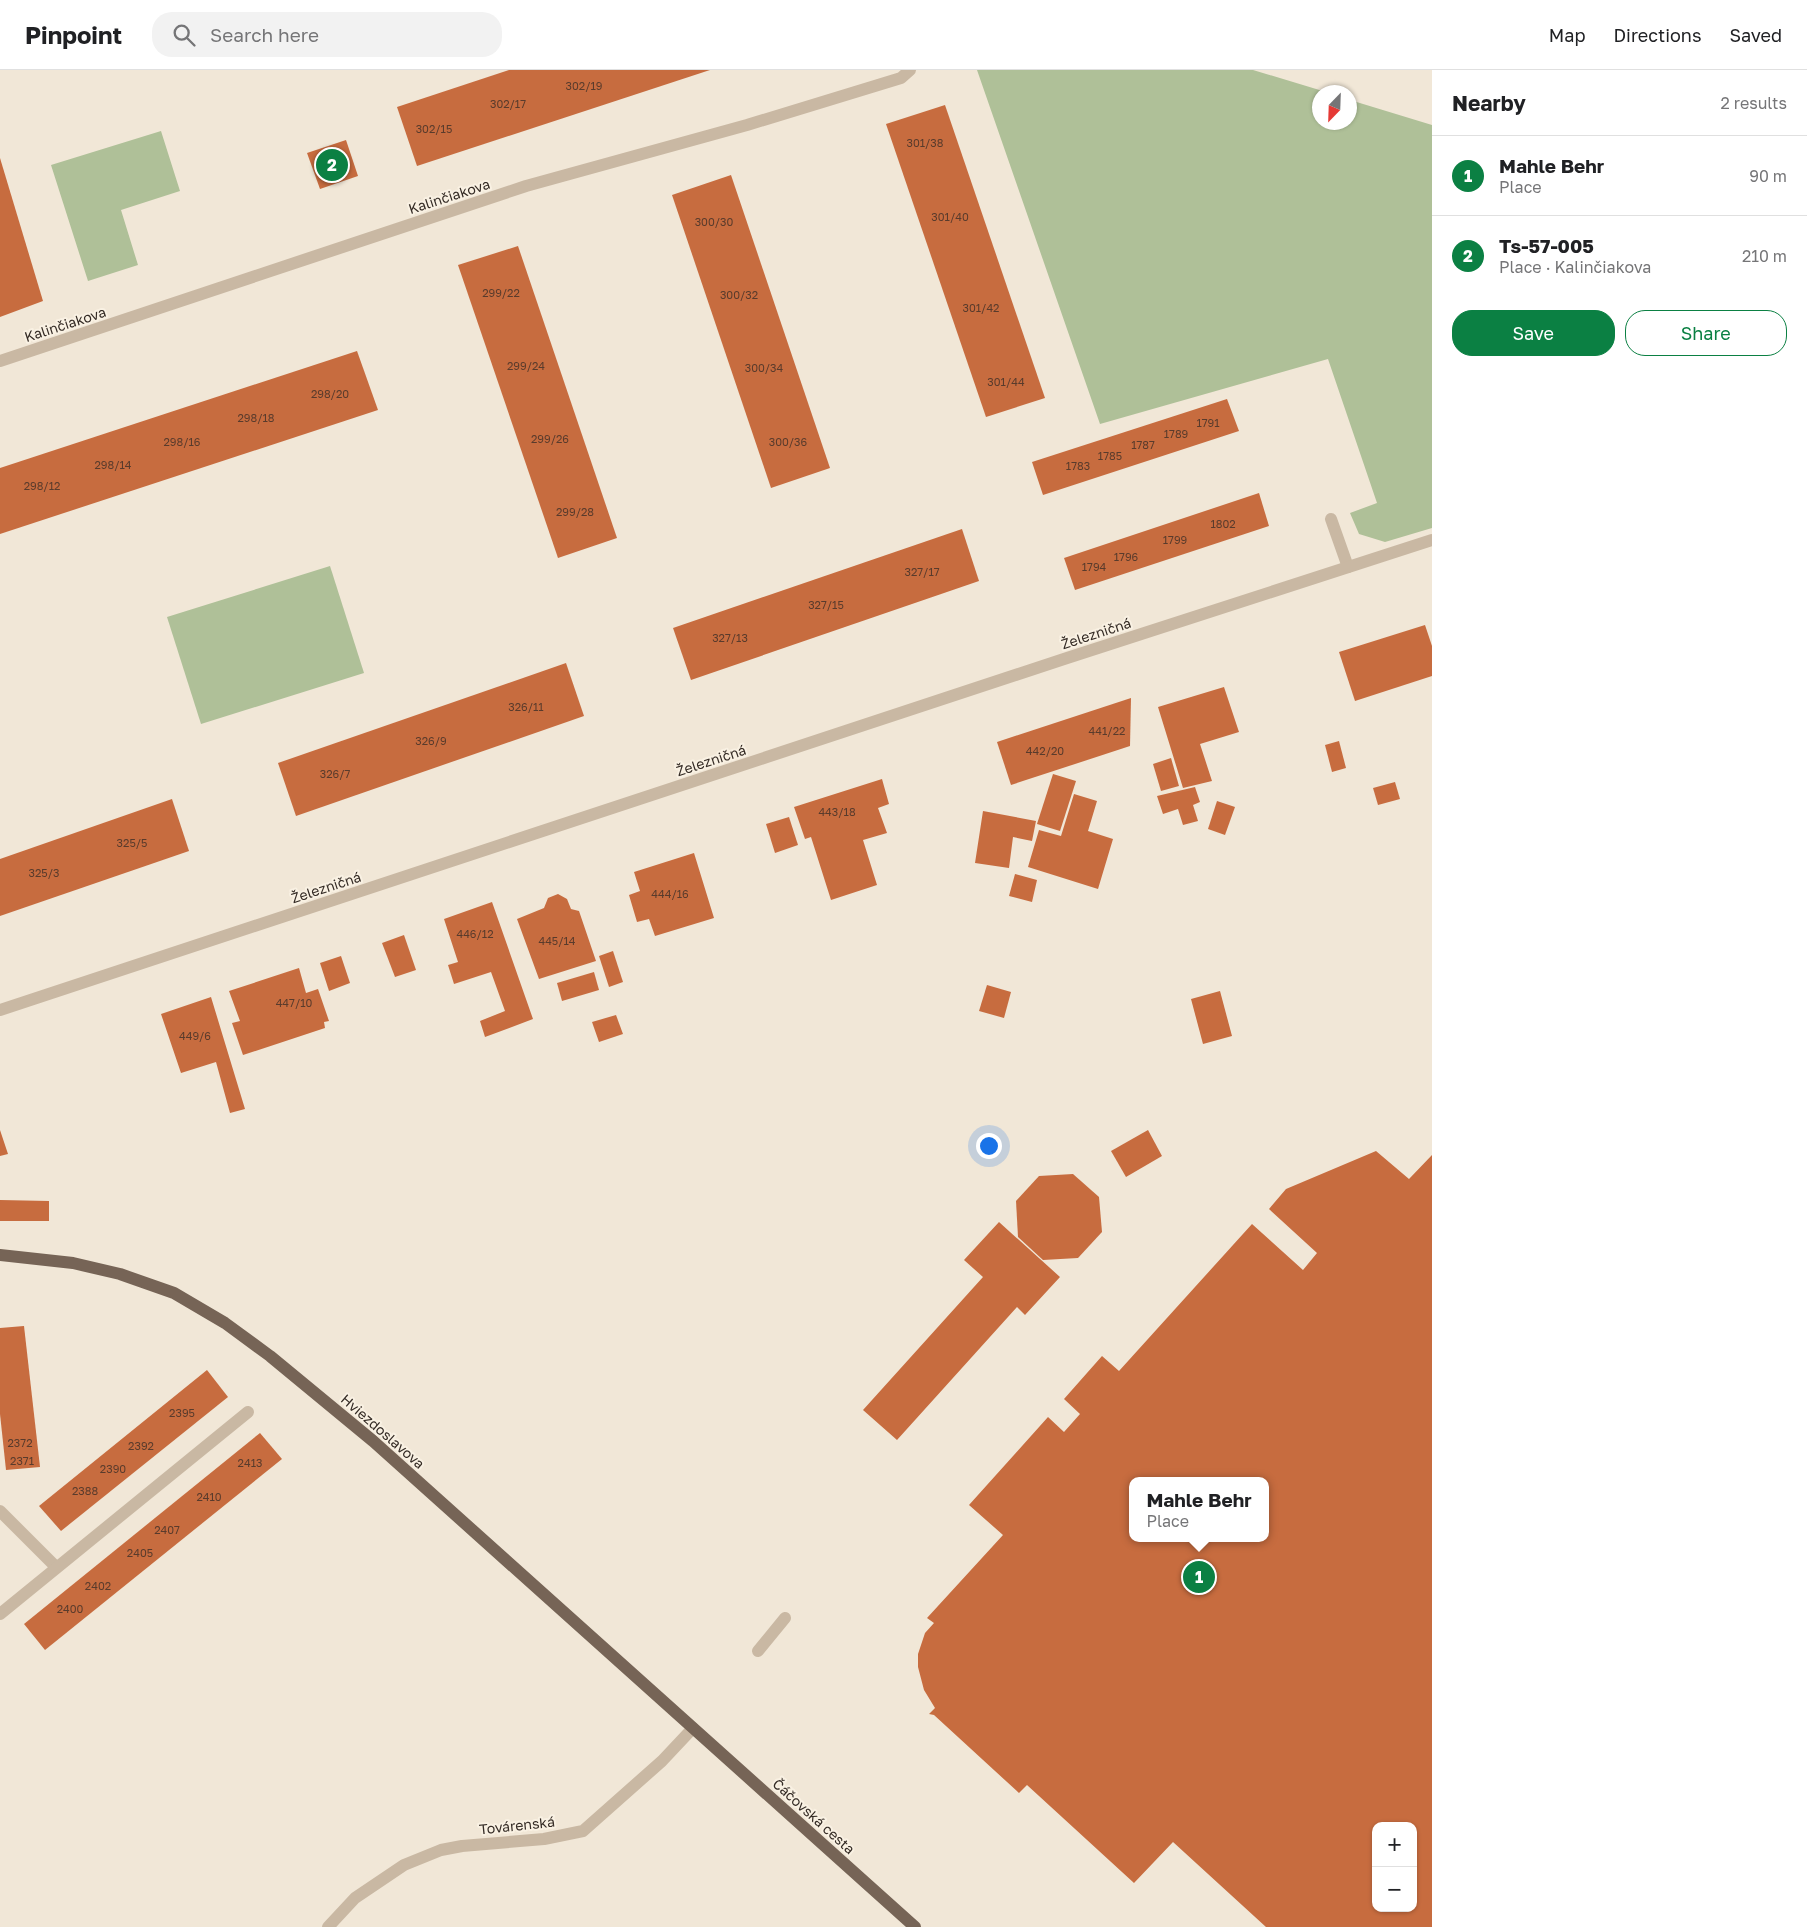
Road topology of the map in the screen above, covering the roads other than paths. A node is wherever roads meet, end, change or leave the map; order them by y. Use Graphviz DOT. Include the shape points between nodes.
graph roads {
  1 [pos="910,70"];
  2 [pos="0,361"];
  3 [pos="1332,519"];
  4 [pos="1432,540"];
  5 [pos="1348,568"];
  6 [pos="0,1010"];
  7 [pos="0,1255"];
  8 [pos="248,1412"];
  9 [pos="0,1511"];
  10 [pos="56,1567"];
  11 [pos="0,1614"];
  12 [pos="785,1618"];
  13 [pos="758,1651"];
  14 [pos="693,1728"];
  15 [pos="328,1927"];
  16 [pos="915,1927"];
  1 -- 2 [label="street, Kalinčiakova" via="901,78 747,125 526,186"];
  3 -- 5 [label="street"];
  4 -- 5 [label="street, Železničná"];
  5 -- 6 [label="street, Železničná"];
  7 -- 14 [label="main road, Hviezdoslavova" via="73,1263 120,1274 174,1293 225,1323 373,1441"];
  8 -- 10 [label="street"];
  9 -- 10 [label="street"];
  10 -- 11 [label="street"];
  12 -- 13 [label="street"];
  14 -- 15 [label="street, Továrenská" via="662,1761 583,1831 544,1839 441,1850 404,1865 355,1898"];
  14 -- 16 [label="main road, Čáčovská cesta"];
}
